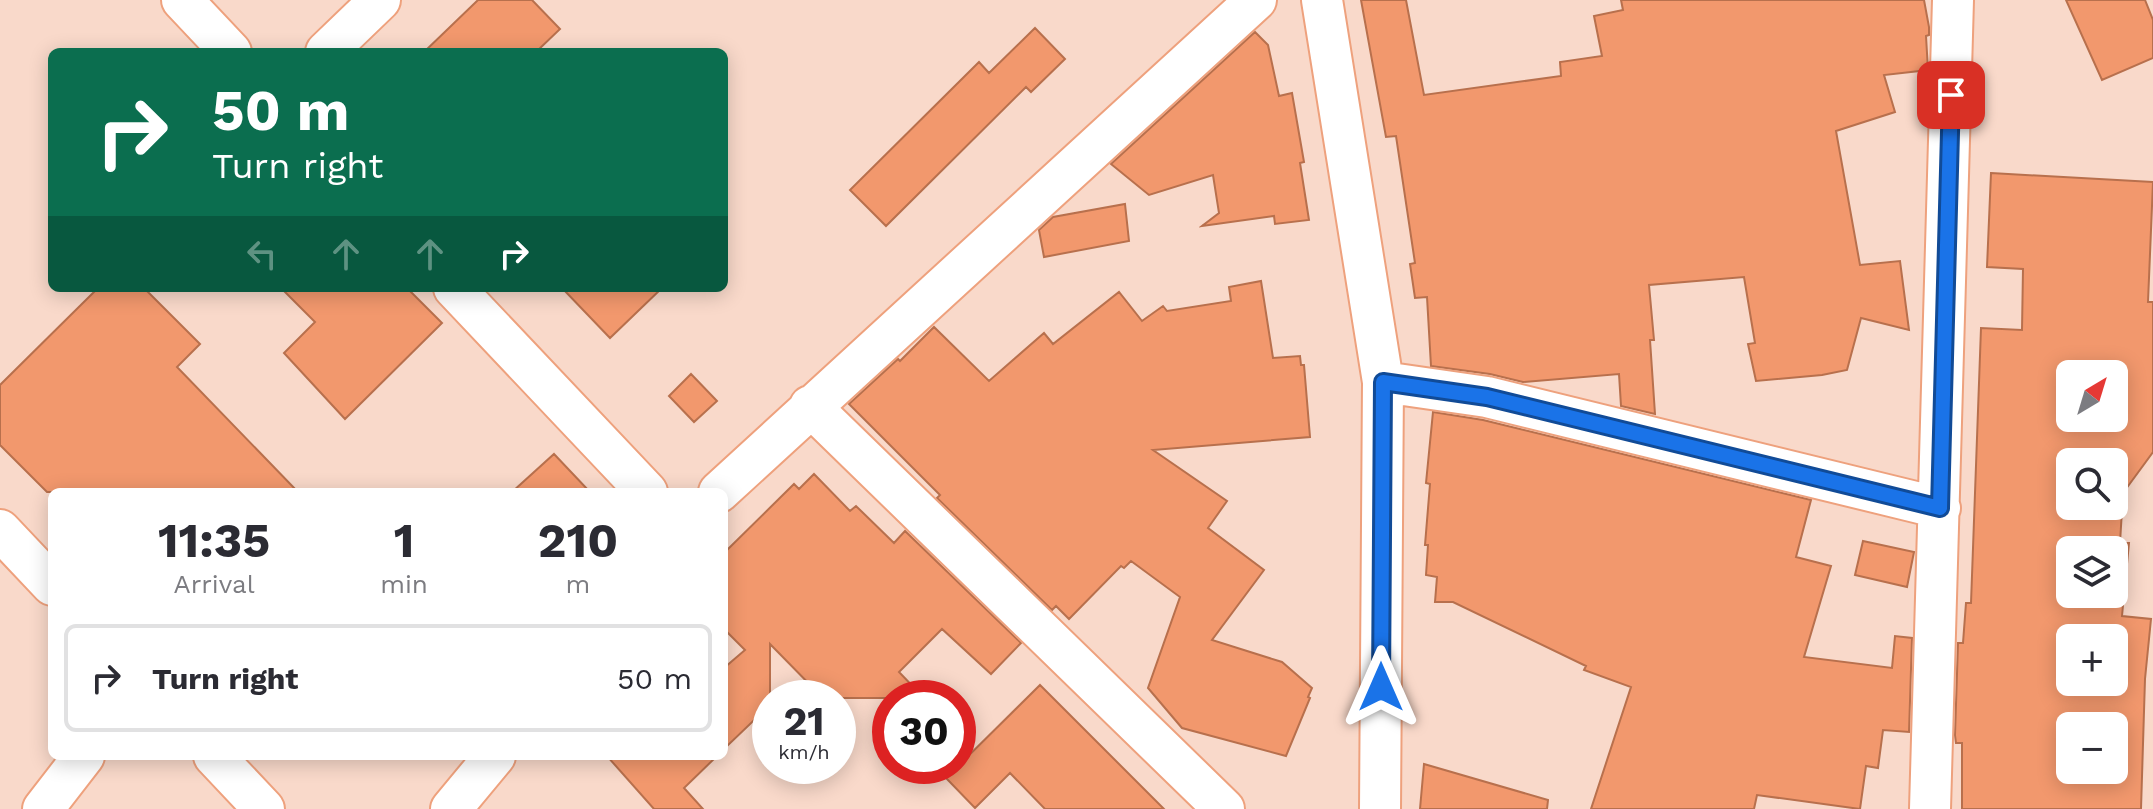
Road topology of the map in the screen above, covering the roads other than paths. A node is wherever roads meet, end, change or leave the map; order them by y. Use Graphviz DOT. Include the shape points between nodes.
graph roads {
  1 [pos="182,0"];
  2 [pos="380,0"];
  3 [pos="1256,0"];
  4 [pos="1322,0"];
  5 [pos="1953,0"];
  6 [pos="227,48"];
  7 [pos="330,48"];
  8 [pos="458,292"];
  9 [pos="1383,382"];
  10 [pos="810,406"];
  11 [pos="643,488"];
  12 [pos="723,488"];
  13 [pos="1940,508"];
  14 [pos="0,530"];
  15 [pos="48,581"];
  16 [pos="81,760"];
  17 [pos="218,760"];
  18 [pos="492,760"];
  19 [pos="43,809"];
  20 [pos="264,809"];
  21 [pos="451,809"];
  22 [pos="1224,809"];
  23 [pos="1380,809"];
  24 [pos="1930,809"];
  1 -- 6 [label="street"];
  2 -- 7 [label="street"];
  3 -- 10 [label="street"];
  4 -- 9 [label="street"];
  5 -- 13 [label="street"];
  8 -- 11 [label="street"];
  9 -- 13 [label="street" via="1487,397"];
  9 -- 23 [label="street"];
  10 -- 12 [label="street"];
  10 -- 22 [label="street"];
  13 -- 24 [label="street"];
  14 -- 15 [label="street"];
  16 -- 19 [label="street"];
  17 -- 20 [label="street"];
  18 -- 21 [label="street"];
}
